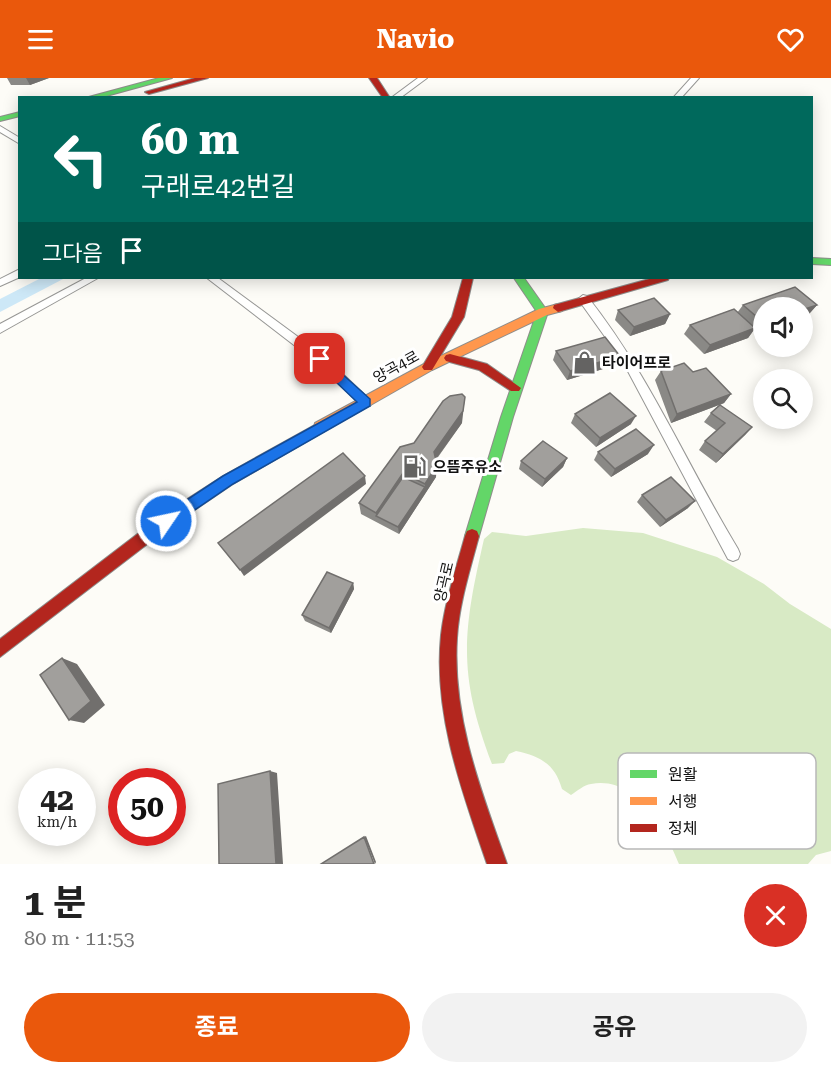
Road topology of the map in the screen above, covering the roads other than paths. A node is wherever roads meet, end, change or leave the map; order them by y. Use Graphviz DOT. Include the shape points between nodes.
graph roads {
  1 [pos="168,78"];
  2 [pos="204,78"];
  3 [pos="373,78"];
  4 [pos="423,78"];
  5 [pos="695,78"];
  6 [pos="96,96"];
  7 [pos="135,96"];
  8 [pos="386,96"];
  9 [pos="397,96"];
  10 [pos="678,96"];
  11 [pos="18,114"];
  12 [pos="0,119"];
  13 [pos="18,124"];
  14 [pos="0,128"];
  15 [pos="18,140"];
  16 [pos="813,261"];
  17 [pos="831,262"];
  18 [pos="18,273"];
  19 [pos="91,279"];
  20 [pos="213,279"];
  21 [pos="468,279"];
  22 [pos="520,279"];
  23 [pos="660,279"];
  24 [pos="0,283"];
  25 [pos="583,298"];
  26 [pos="543,312"];
  27 [pos="0,328"];
  28 [pos="450,358"];
  29 [pos="428,368"];
  30 [pos="515,388"];
  31 [pos="366,403"];
  32 [pos="733,554"];
  33 [pos="0,649"];
  34 [pos="497,864"];
  1 -- 6 [label="street"];
  2 -- 7 [label="street"];
  3 -- 8 [label="street"];
  4 -- 9 [label="lane"];
  5 -- 10 [label="lane"];
  11 -- 12 [label="street"];
  13 -- 14 [label="street"];
  14 -- 15 [label="lane"];
  16 -- 17 [label="street"];
  18 -- 24 [label="lane"];
  19 -- 27 [label="lane"];
  20 -- 31 [label="lane" via="320,359"];
  21 -- 29 [label="street" via="458,317"];
  22 -- 26 [label="street"];
  23 -- 25 [label="street, 양곡4로"];
  25 -- 26 [label="street, 양곡4로"];
  25 -- 32 [label="lane" via="631,362 687,475"];
  26 -- 28 [label="street, 양곡4로"];
  26 -- 30 [label="street, 양곡로"];
  28 -- 29 [label="street, 양곡4로"];
  28 -- 30 [label="street" via="483,367"];
  29 -- 31 [label="street, 양곡4로"];
  30 -- 34 [label="street, 양곡로" via="461,577 447,655 453,722"];
  31 -- 33 [label="street, 양곡4로" via="219,486 166,521"];
}
